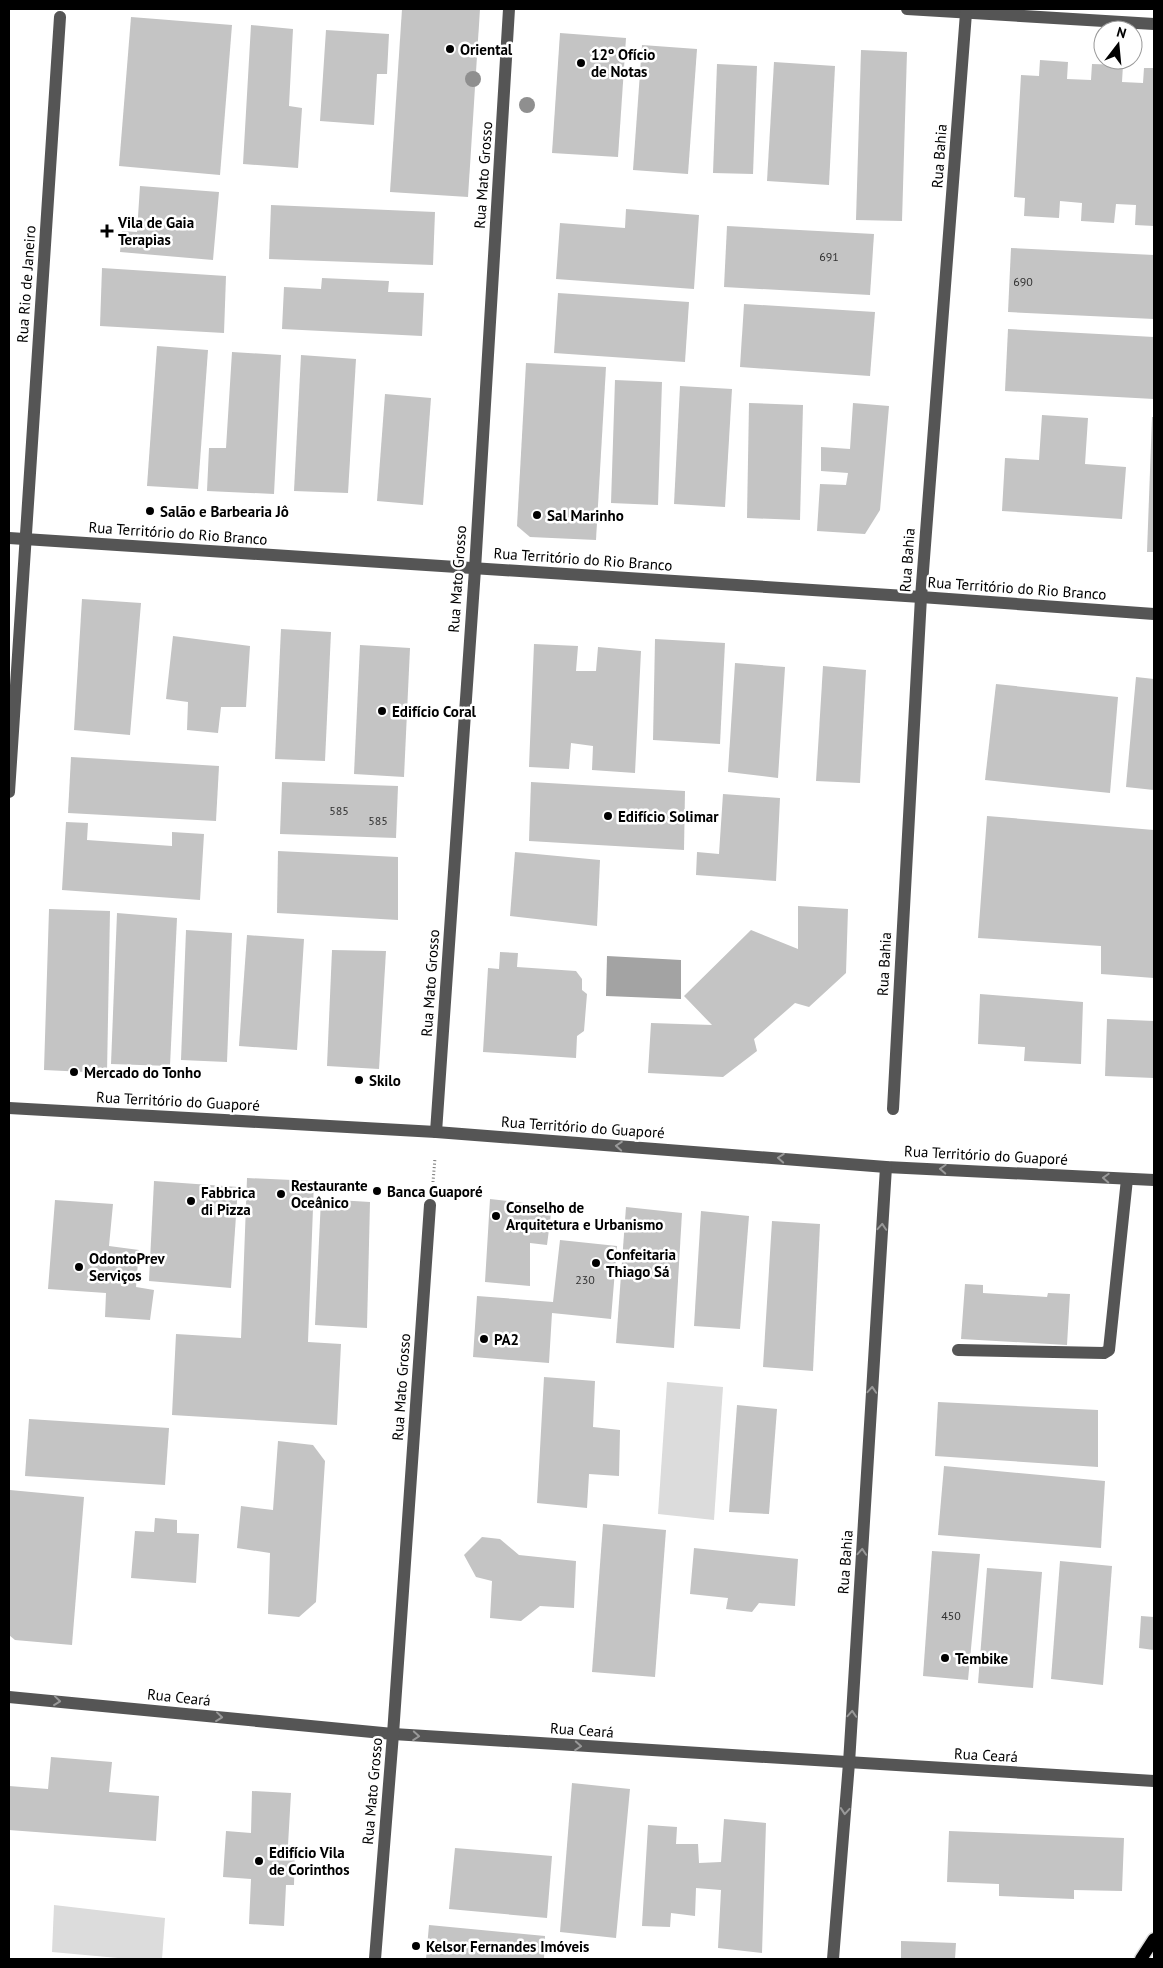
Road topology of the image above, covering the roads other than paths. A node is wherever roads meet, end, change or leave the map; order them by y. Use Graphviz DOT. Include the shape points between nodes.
graph roads {
  1 [pos="509,9"];
  2 [pos="907,9"];
  3 [pos="966,13"];
  4 [pos="60,17"];
  5 [pos="1154,24"];
  6 [pos="9,538"];
  7 [pos="26,540"];
  8 [pos="475,569"];
  9 [pos="920,597"];
  10 [pos="1154,614"];
  11 [pos="9,792"];
  12 [pos="9,1108"];
  13 [pos="893,1109"];
  14 [pos="436,1132"];
  15 [pos="886,1166"];
  16 [pos="1127,1179"];
  17 [pos="1154,1180"];
  18 [pos="430,1204"];
  19 [pos="958,1350"];
  20 [pos="9,1697"];
  21 [pos="393,1734"];
  22 [pos="849,1763"];
  23 [pos="1154,1781"];
  24 [pos="1154,1939"];
  25 [pos="374,1959"];
  26 [pos="833,1959"];
  27 [pos="1141,1959"];
  1 -- 8 [label="street, Rua Mato Grosso"];
  2 -- 3 [label="street"];
  3 -- 5 [label="street"];
  3 -- 9 [label="street, Rua Bahia"];
  4 -- 7 [label="street, Rua Rio de Janeiro"];
  6 -- 7 [label="street, Rua Território do Rio Branco"];
  7 -- 8 [label="street, Rua Território do Rio Branco"];
  7 -- 11 [label="street, Rua Rio de Janeiro"];
  8 -- 9 [label="street, Rua Território do Rio Branco"];
  8 -- 14 [label="street, Rua Mato Grosso"];
  9 -- 10 [label="street, Rua Território do Rio Branco"];
  9 -- 13 [label="street, Rua Bahia"];
  12 -- 14 [label="street, Rua Território do Guaporé"];
  15 -- 14 [label="street, Rua Território do Guaporé, one-way"];
  16 -- 15 [label="street, Rua Território do Guaporé, one-way"];
  22 -- 15 [label="street, Rua Bahia, one-way"];
  16 -- 17 [label="street, Rua Território do Guaporé"];
  16 -- 19 [label="street" via="1108,1350 1104,1353"];
  18 -- 21 [label="street, Rua Mato Grosso"];
  20 -- 21 [label="street, Rua Ceará, one-way"];
  21 -- 22 [label="street, Rua Ceará, one-way"];
  21 -- 25 [label="street, Rua Mato Grosso"];
  22 -- 23 [label="street, Rua Ceará"];
  22 -- 26 [label="street, Rua Bahia, one-way"];
  24 -- 27 [label="main road"];
}
